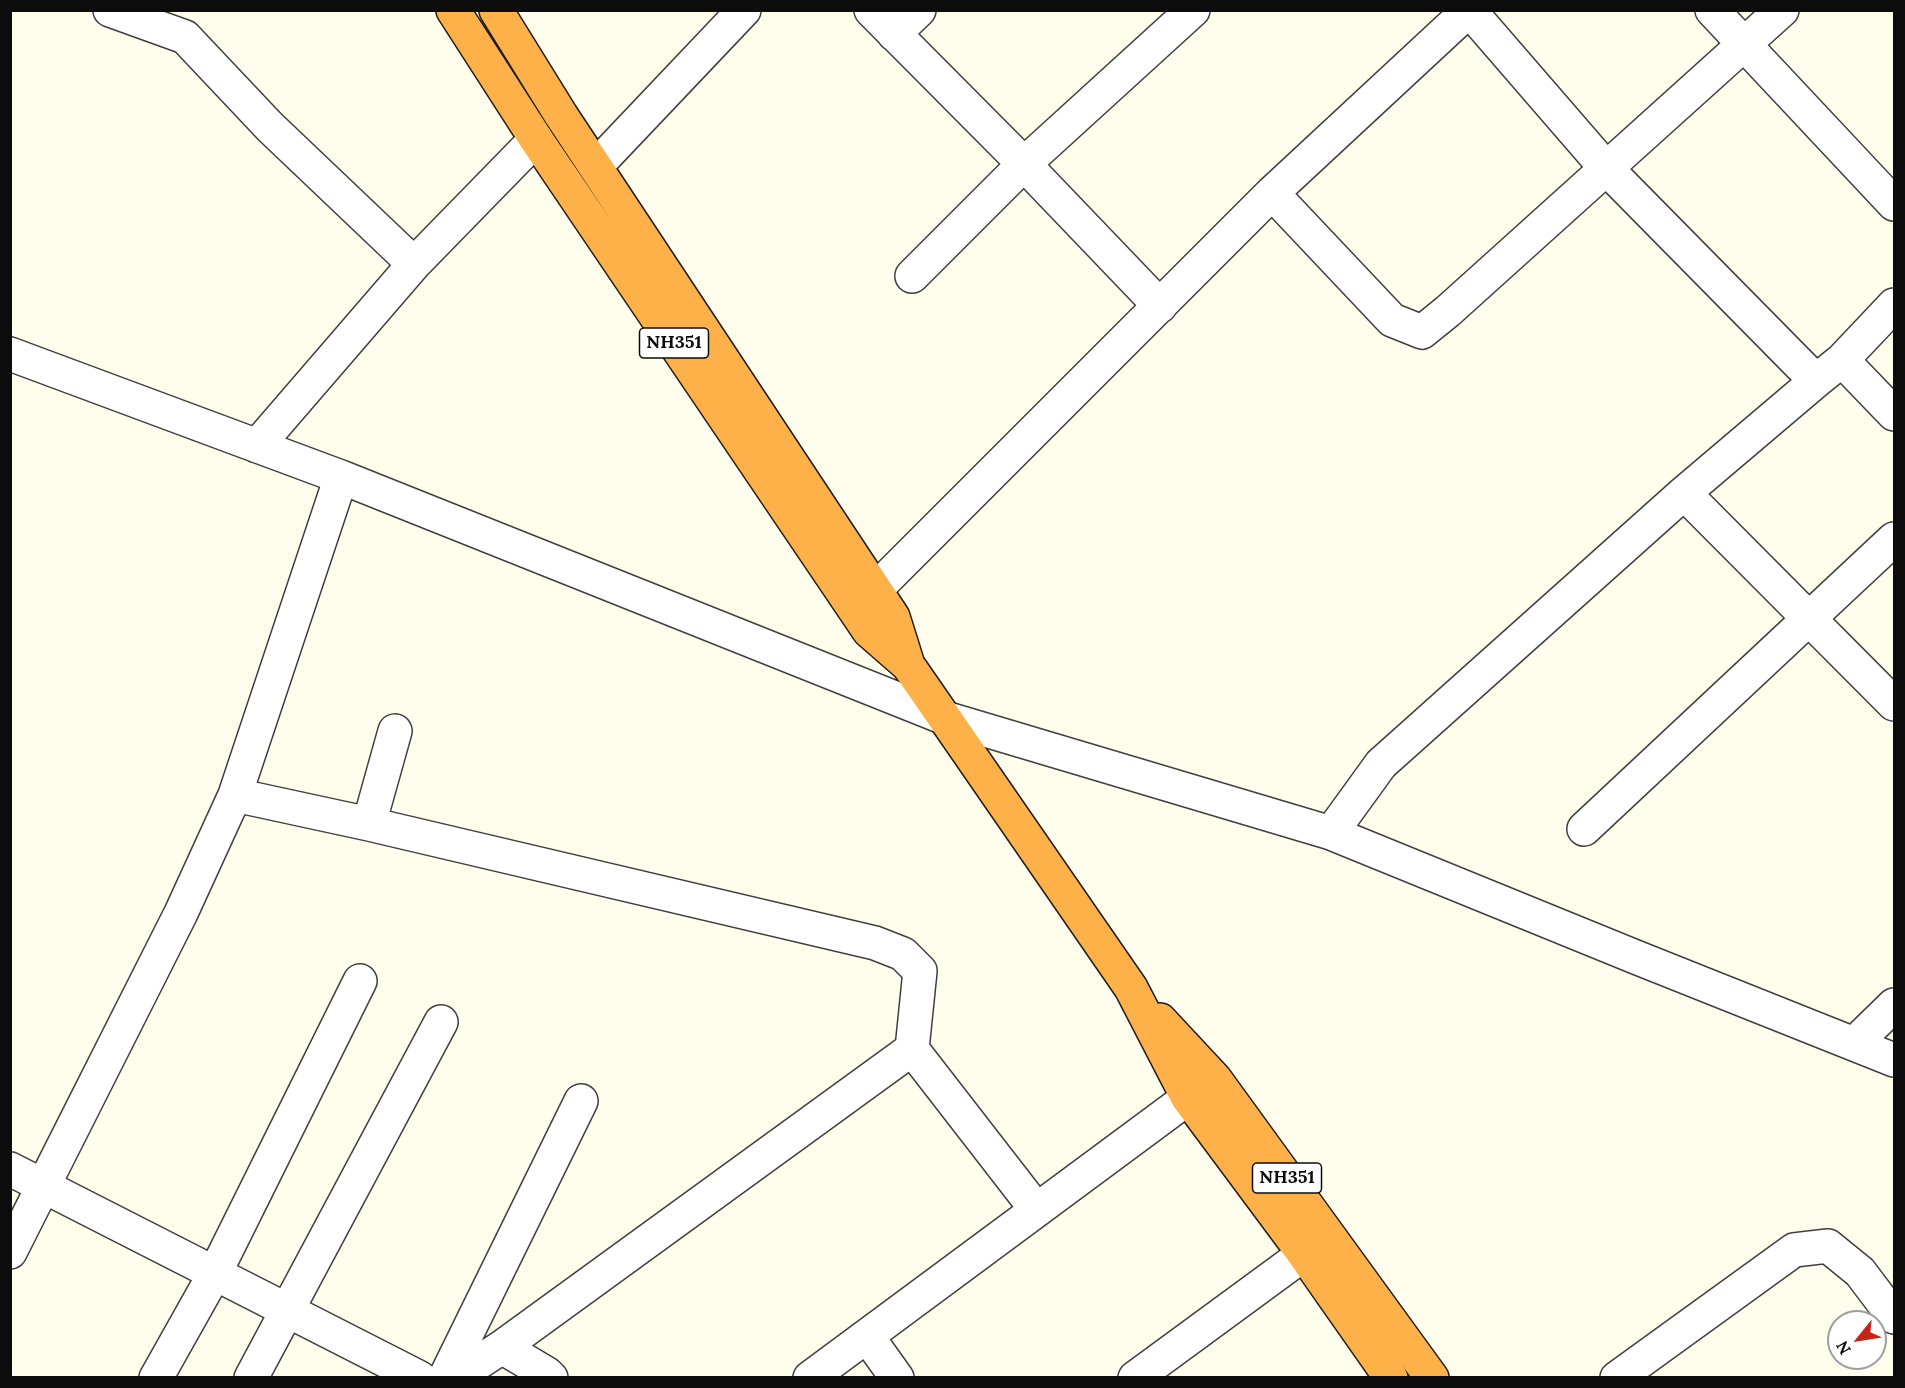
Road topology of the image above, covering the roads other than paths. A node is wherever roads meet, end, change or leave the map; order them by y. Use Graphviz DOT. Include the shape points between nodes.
graph roads {
  1 [pos="110,10"];
  2 [pos="453,10"];
  3 [pos="496,10"];
  4 [pos="744,10"];
  5 [pos="871,10"];
  6 [pos="919,10"];
  7 [pos="1193,10"];
  8 [pos="1712,10"];
  9 [pos="1782,10"];
  10 [pos="1470,11"];
  11 [pos="894,34"];
  12 [pos="1745,45"];
  13 [pos="544,151"];
  14 [pos="587,153"];
  15 [pos="1024,164"];
  16 [pos="1605,167"];
  17 [pos="1272,193"];
  18 [pos="1894,204"];
  19 [pos="414,264"];
  20 [pos="912,276"];
  21 [pos="1894,304"];
  22 [pos="1160,306"];
  23 [pos="10,354"];
  24 [pos="1842,360"];
  25 [pos="1816,381"];
  26 [pos="1894,414"];
  27 [pos="257,446"];
  28 [pos="341,477"];
  29 [pos="1684,493"];
  30 [pos="1894,539"];
  31 [pos="875,590"];
  32 [pos="1810,618"];
  33 [pos="908,665"];
  34 [pos="1894,704"];
  35 [pos="945,718"];
  36 [pos="396,731"];
  37 [pos="235,795"];
  38 [pos="369,824"];
  39 [pos="1584,829"];
  40 [pos="1331,833"];
  41 [pos="360,981"];
  42 [pos="1131,988"];
  43 [pos="1894,1005"];
  44 [pos="441,1022"];
  45 [pos="1854,1044"];
  46 [pos="912,1049"];
  47 [pos="1894,1060"];
  48 [pos="1188,1098"];
  49 [pos="581,1101"];
  50 [pos="10,1169"];
  51 [pos="44,1185"];
  52 [pos="1036,1209"];
  53 [pos="10,1252"];
  54 [pos="1304,1254"];
  55 [pos="215,1273"];
  56 [pos="288,1309"];
  57 [pos="1894,1317"];
  58 [pos="867,1336"];
  59 [pos="502,1347"];
  60 [pos="156,1377"];
  61 [pos="250,1377"];
  62 [pos="420,1377"];
  63 [pos="444,1377"];
  64 [pos="455,1377"];
  65 [pos="551,1377"];
  66 [pos="810,1377"];
  67 [pos="897,1377"];
  68 [pos="1135,1377"];
  69 [pos="1391,1377"];
  70 [pos="1432,1377"];
  71 [pos="1617,1377"];
  1 -- 19 [label="street" via="184,37 270,127"];
  2 -- 13 [label="highway, NH351"];
  3 -- 14 [label="highway, NH351"];
  4 -- 14 [label="street"];
  5 -- 11 [label="street"];
  6 -- 11 [label="street"];
  7 -- 15 [label="street"];
  8 -- 12 [label="street"];
  9 -- 12 [label="street"];
  10 -- 16 [label="street"];
  10 -- 17 [label="street"];
  11 -- 15 [label="street"];
  12 -- 16 [label="street"];
  12 -- 18 [label="street"];
  13 -- 14 [label="highway"];
  13 -- 19 [label="street"];
  13 -- 33 [label="highway, NH351" via="869,631"];
  14 -- 31 [label="highway, NH351"];
  15 -- 20 [label="street"];
  15 -- 22 [label="street"];
  16 -- 17 [label="street" via="1422,332 1392,320"];
  16 -- 25 [label="street"];
  17 -- 22 [label="street"];
  19 -- 27 [label="street"];
  21 -- 24 [label="street"];
  22 -- 31 [label="street"];
  23 -- 27 [label="street"];
  24 -- 25 [label="street"];
  24 -- 26 [label="street"];
  25 -- 29 [label="street"];
  27 -- 28 [label="street"];
  28 -- 35 [label="street"];
  28 -- 37 [label="street"];
  29 -- 32 [label="street"];
  29 -- 40 [label="street" via="1381,764"];
  30 -- 32 [label="street"];
  31 -- 33 [label="highway, NH351" via="893,616"];
  32 -- 34 [label="street"];
  32 -- 39 [label="street"];
  33 -- 35 [label="highway, NH351"];
  35 -- 40 [label="street"];
  35 -- 42 [label="highway, NH351"];
  36 -- 38 [label="street"];
  37 -- 38 [label="street"];
  37 -- 51 [label="street" via="181,913"];
  38 -- 46 [label="street" via="875,943 903,954 920,971"];
  40 -- 45 [label="street"];
  41 -- 55 [label="street"];
  42 -- 48 [label="highway, NH351"];
  42 -- 70 [label="highway, NH351" via="1215,1079"];
  43 -- 45 [label="street"];
  44 -- 56 [label="street"];
  45 -- 47 [label="street"];
  46 -- 52 [label="street"];
  46 -- 59 [label="street"];
  48 -- 52 [label="street"];
  48 -- 54 [label="highway, NH351"];
  49 -- 63 [label="street"];
  50 -- 51 [label="street"];
  51 -- 53 [label="street"];
  51 -- 55 [label="street"];
  52 -- 58 [label="street"];
  54 -- 68 [label="street"];
  54 -- 69 [label="highway, NH351"];
  55 -- 56 [label="street"];
  55 -- 60 [label="street"];
  56 -- 61 [label="street"];
  56 -- 62 [label="street"];
  57 -- 71 [label="street" via="1860,1272 1828,1246 1794,1250"];
  58 -- 66 [label="street"];
  58 -- 67 [label="street"];
  59 -- 64 [label="street"];
  59 -- 65 [label="street"];
}
